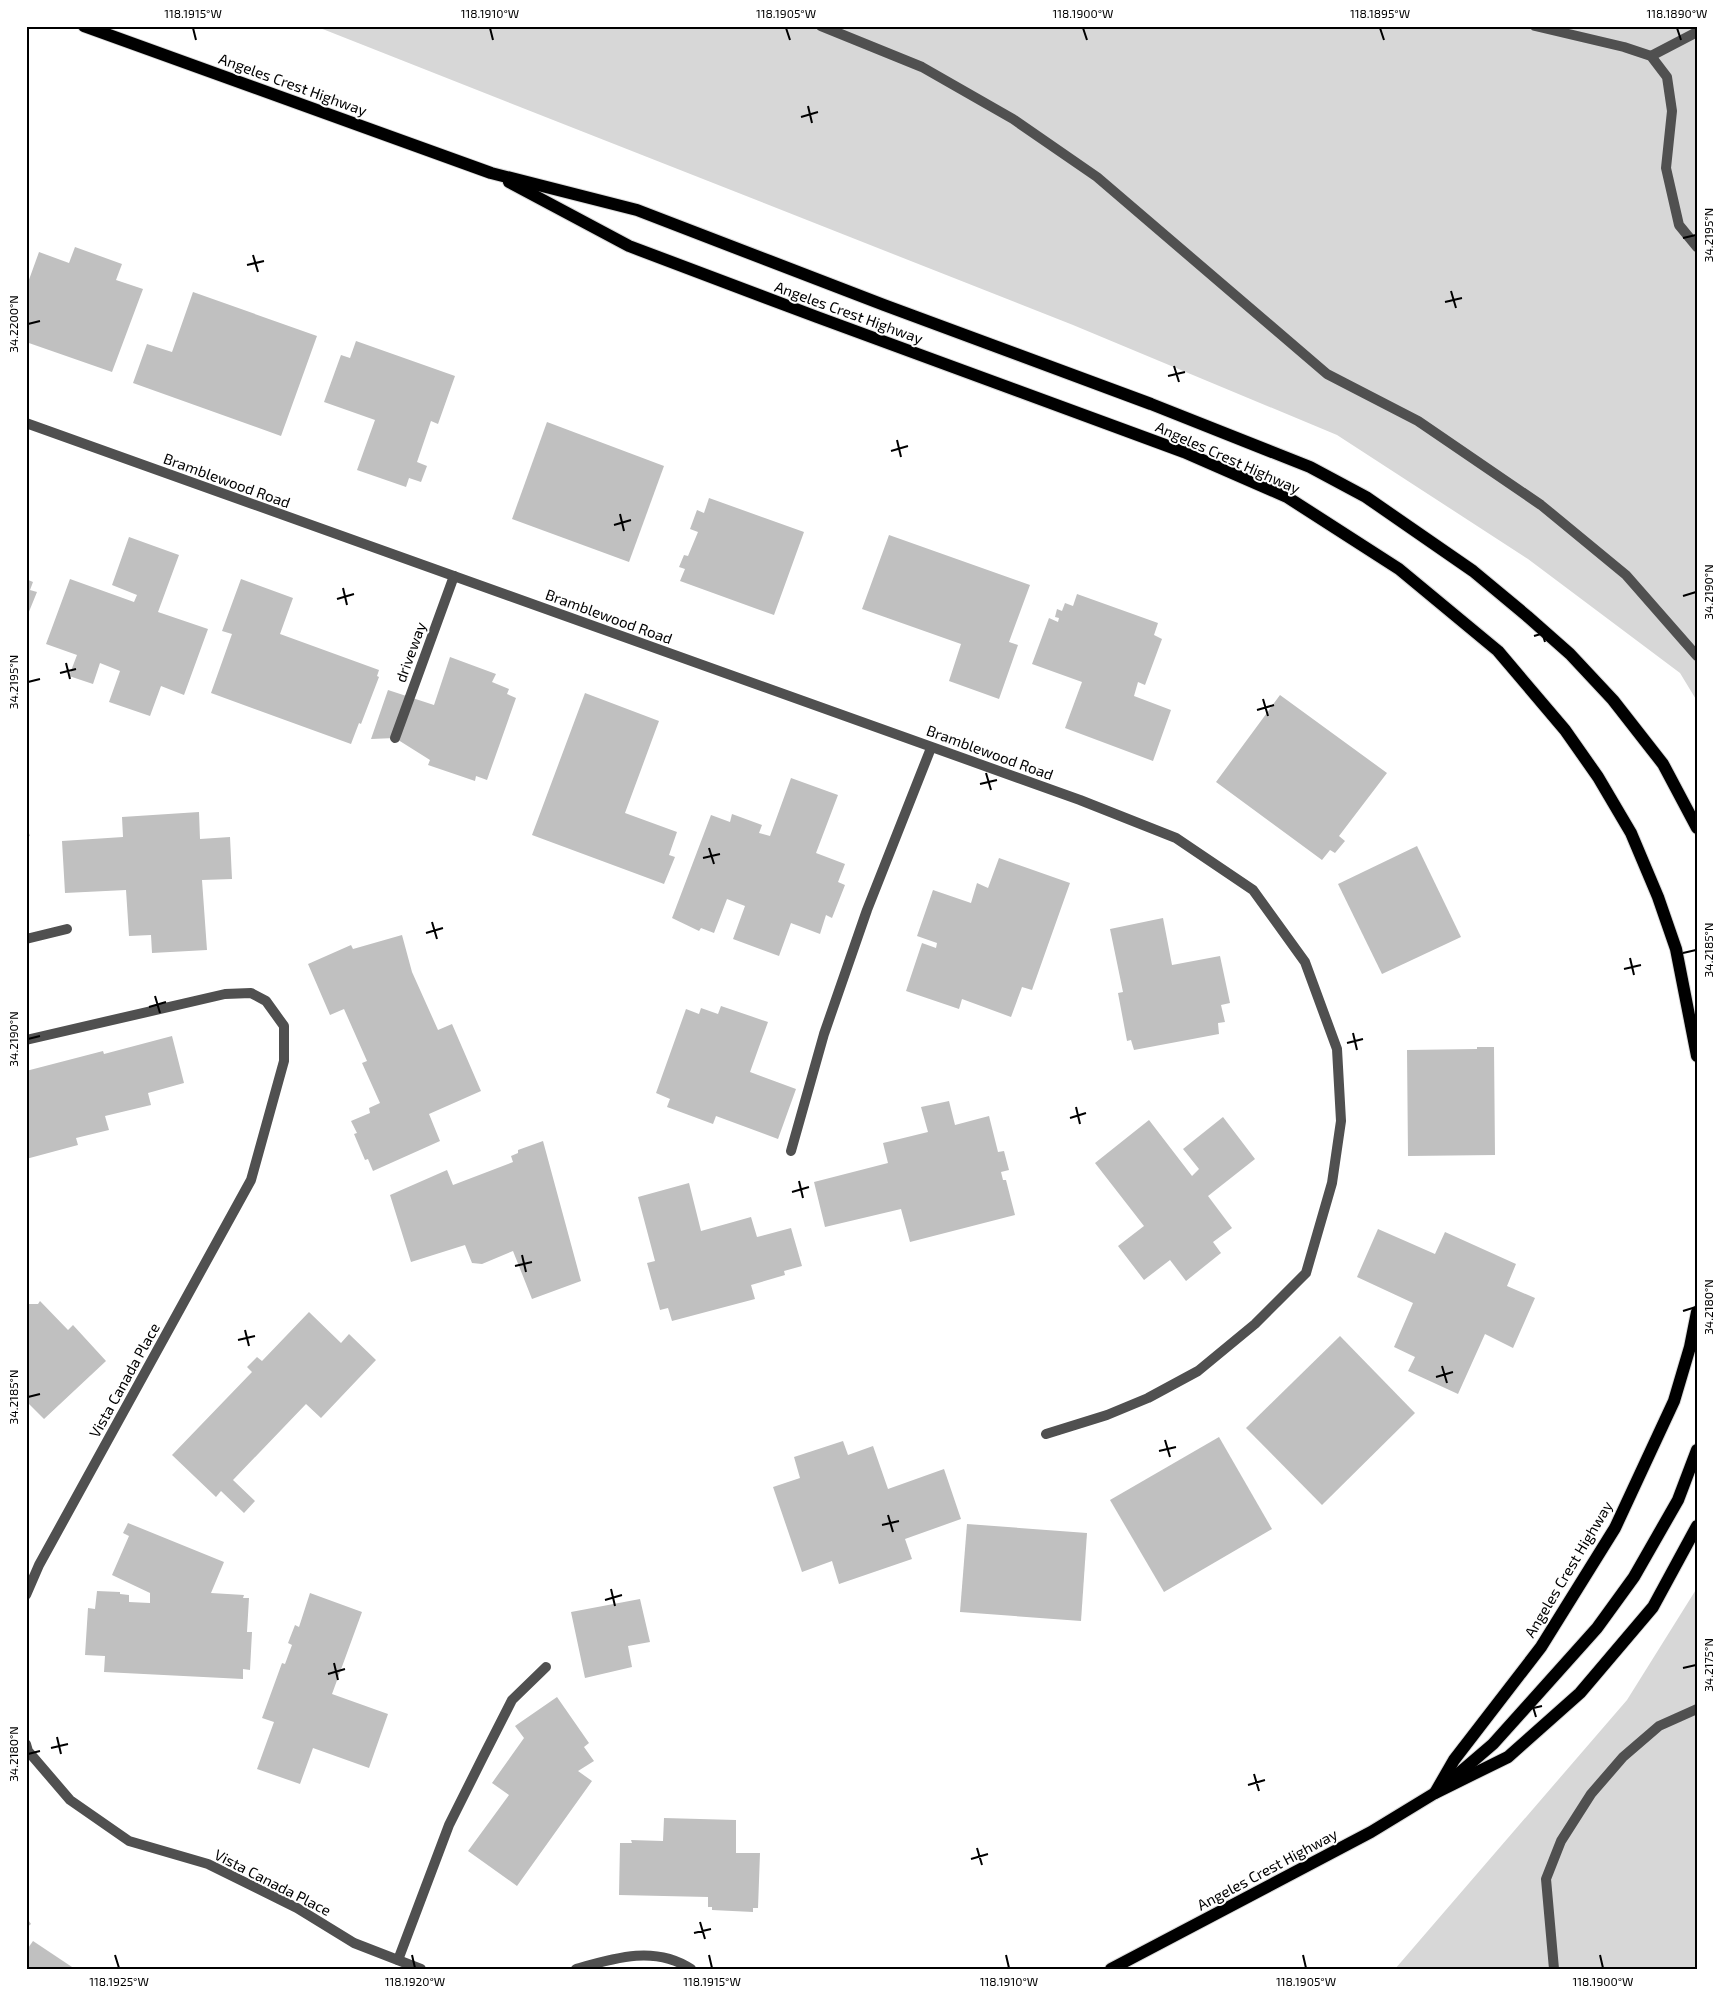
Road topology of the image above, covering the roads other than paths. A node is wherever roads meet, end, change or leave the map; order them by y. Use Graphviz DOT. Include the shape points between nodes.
graph roads {
  1 [pos="84,26"];
  2 [pos="821,26"];
  3 [pos="1535,26"];
  4 [pos="1697,32"];
  5 [pos="1650,56"];
  6 [pos="491,173"];
  7 [pos="1697,247"];
  8 [pos="26,423"];
  9 [pos="454,576"];
  10 [pos="1697,656"];
  11 [pos="395,738"];
  12 [pos="931,748"];
  13 [pos="1697,828"];
  14 [pos="67,929"];
  15 [pos="26,939"];
  16 [pos="1689,1012"];
  17 [pos="1697,1026"];
  18 [pos="26,1040"];
  19 [pos="1697,1056"];
  20 [pos="791,1151"];
  21 [pos="1697,1312"];
  22 [pos="1046,1434"];
  23 [pos="1697,1450"];
  24 [pos="1697,1526"];
  25 [pos="26,1595"];
  26 [pos="546,1667"];
  27 [pos="1697,1708"];
  28 [pos="26,1744"];
  29 [pos="1435,1793"];
  30 [pos="398,1960"];
  31 [pos="421,1969"];
  32 [pos="576,1969"];
  33 [pos="691,1969"];
  34 [pos="1111,1969"];
  35 [pos="1554,1969"];
  1 -- 6 [label="main road, Angeles Crest Highway"];
  2 -- 10 [label="street" via="922,67 1014,119 1097,177 1327,374 1418,422 1541,505 1626,575"];
  3 -- 5 [label="street"];
  4 -- 5 [label="street"];
  5 -- 7 [label="street" via="1667,77 1672,111 1666,168 1679,225"];
  6 -- 13 [label="main road, Angeles Crest Highway" via="637,210 1151,404 1310,467 1366,497 1473,571 1570,654 1614,700 1663,764"];
  6 -- 16 [label="main road, Angeles Crest Highway" via="630,246 1184,452 1286,498 1399,569 1498,651 1565,730 1598,777 1631,833 1658,897 1676,949"];
  8 -- 9 [label="street, Bramblewood Road"];
  9 -- 11 [label="street, driveway"];
  9 -- 12 [label="street, Bramblewood Road"];
  12 -- 20 [label="street" via="867,910 824,1034"];
  12 -- 22 [label="street, Bramblewood Road" via="1080,800 1176,838 1253,890 1305,962 1337,1049 1340,1130 1332,1183 1306,1273 1255,1324 1198,1371 1148,1398 1107,1415"];
  14 -- 15 [label="street"];
  16 -- 17 [label="main road"];
  16 -- 19 [label="main road, Angeles Crest Highway"];
  18 -- 25 [label="street, Vista Canada Place" via="225,994 251,993 266,1001 284,1026 284,1061 251,1180 39,1565"];
  21 -- 29 [label="main road, Angeles Crest Highway" via="1674,1401 1615,1528 1540,1647 1454,1760"];
  23 -- 29 [label="main road" via="1678,1500 1634,1577 1597,1628 1493,1744"];
  24 -- 29 [label="main road, Angeles Crest Highway" via="1653,1607 1580,1693 1508,1757"];
  26 -- 30 [label="street" via="512,1700 484,1755 449,1825"];
  27 -- 35 [label="street" via="1658,1726 1623,1757 1591,1794 1561,1841 1546,1879"];
  28 -- 30 [label="street, Vista Canada Place" via="28,1751 70,1800 129,1841 208,1864 297,1908 354,1944"];
  29 -- 34 [label="main road, Angeles Crest Highway" via="1371,1832"];
  30 -- 31 [label="street, Vista Canada Place"];
  32 -- 33 [label="street" via="622,1956 657,1955"];
}
